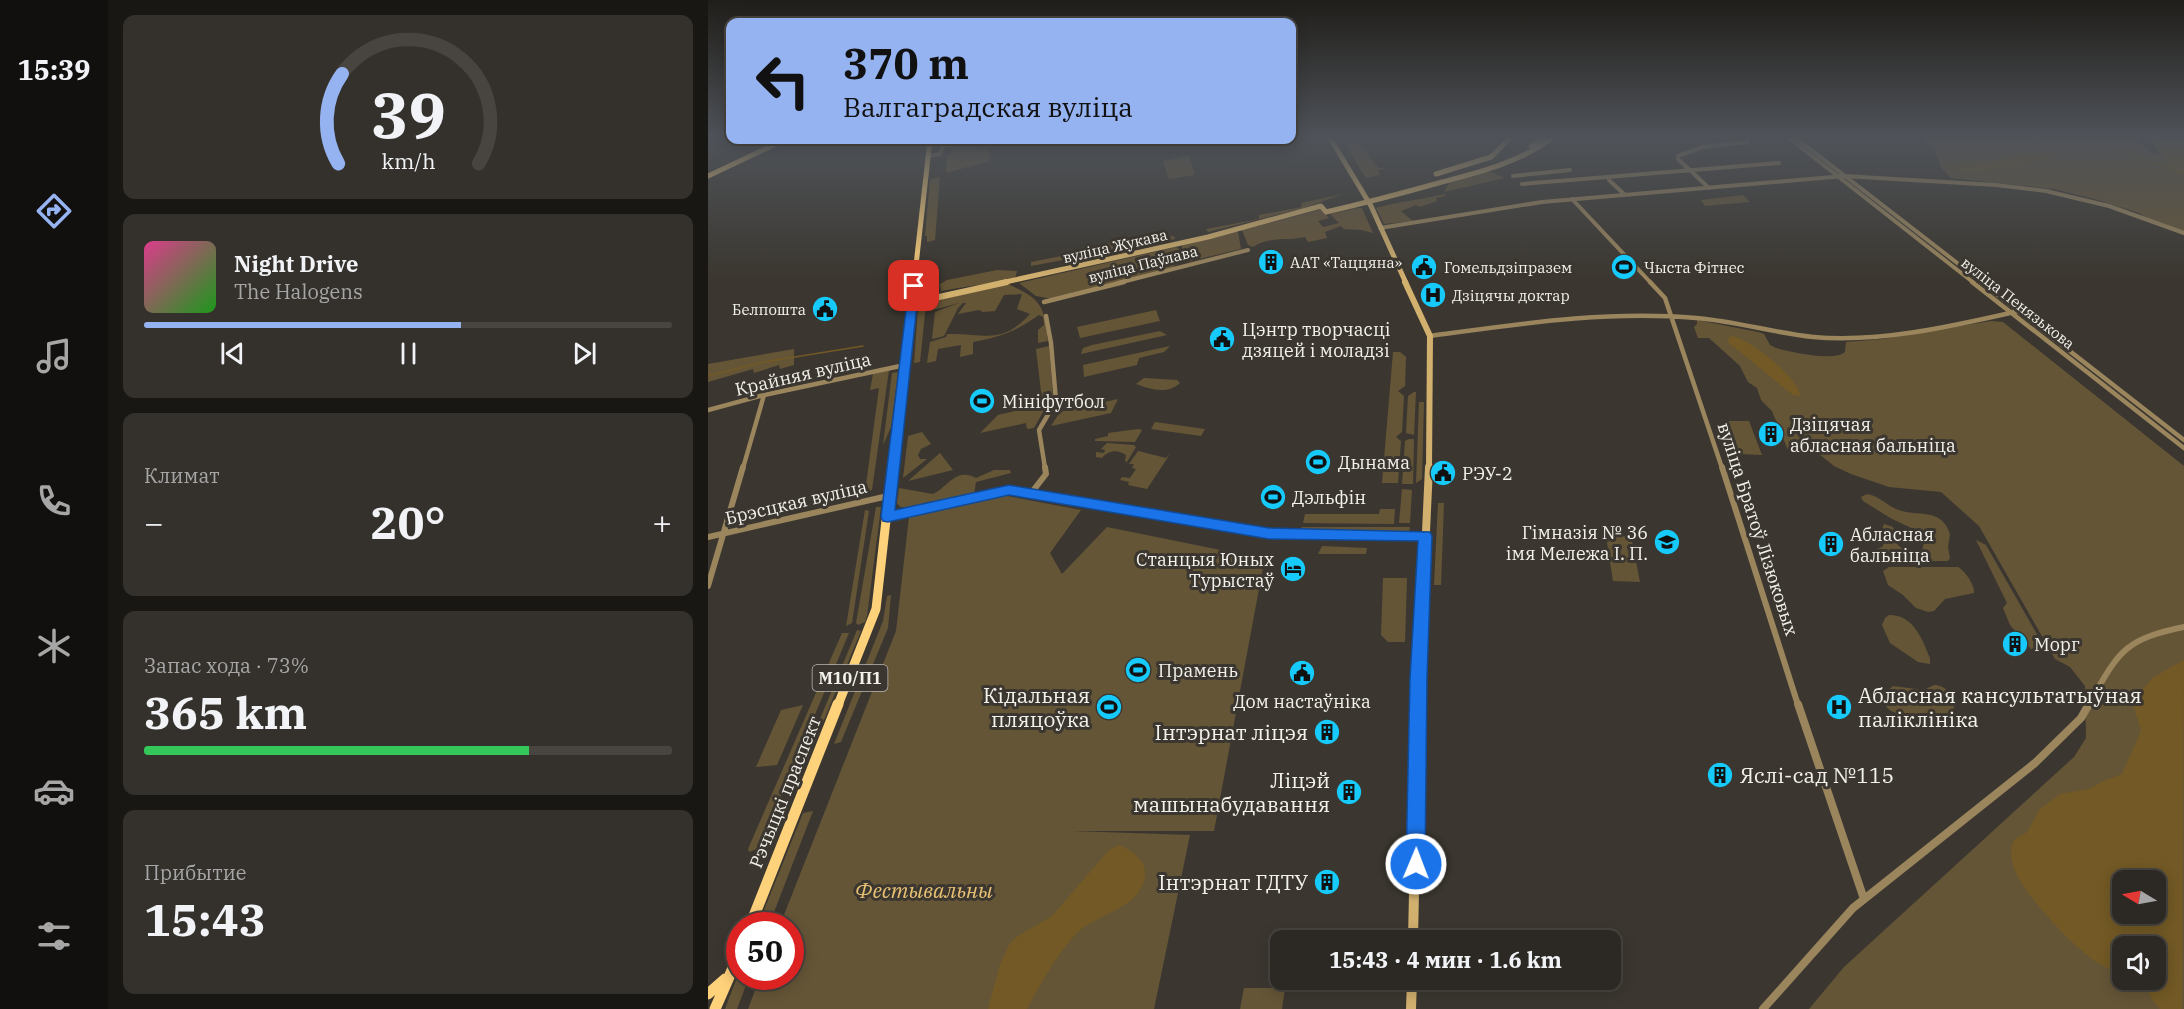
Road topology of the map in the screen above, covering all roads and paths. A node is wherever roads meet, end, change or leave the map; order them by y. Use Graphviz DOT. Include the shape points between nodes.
graph roads {
  1 [pos="925,185"];
  2 [pos="1359,185"];
  3 [pos="1417,185"];
  4 [pos="1427,185"];
  5 [pos="1614,185"];
  6 [pos="1706,185"];
  7 [pos="1740,185"];
  8 [pos="1849,185"];
  9 [pos="1857,185"];
  10 [pos="1977,185"];
  11 [pos="1709,188"];
  12 [pos="1625,195"];
  13 [pos="1366,196"];
  14 [pos="1379,196"];
  15 [pos="1572,199"];
  16 [pos="1370,203"];
  17 [pos="1380,228"];
  18 [pos="2184,234"];
  19 [pos="1248,250"];
  20 [pos="1044,302"];
  21 [pos="912,303"];
  22 [pos="2019,311"];
  23 [pos="2012,313"];
  24 [pos="1046,316"];
  25 [pos="1673,317"];
  26 [pos="1430,336"];
  27 [pos="905,365"];
  28 [pos="764,395"];
  29 [pos="708,410"];
  30 [pos="2184,440"];
  31 [pos="2184,448"];
  32 [pos="1032,492"];
  33 [pos="890,496"];
  34 [pos="888,517"];
  35 [pos="723,533"];
  36 [pos="1425,536"];
  37 [pos="708,537"];
  38 [pos="708,586"];
  39 [pos="2184,627"];
  40 [pos="1864,899"];
  41 [pos="756,912"];
  42 [pos="1413,930"];
  43 [pos="726,977"];
  44 [pos="726,983"];
  45 [pos="1412,990"];
  46 [pos="708,994"];
  47 [pos="715,1009"];
  48 [pos="1411,1009"];
  49 [pos="1763,1009"];
  1 -- 21 [label="main road, Рэчыцкі праспект / М10/П1"];
  2 -- 13 [label="street"];
  3 -- 14 [label="street"];
  4 -- 16 [label="street"];
  5 -- 12 [label="street"];
  6 -- 11 [label="street"];
  7 -- 11 [label="street"];
  8 -- 23 [label="street, вуліца Пенязькова"];
  9 -- 22 [label="street, вуліца Пенязькова"];
  10 -- 18 [label="street" via="2034,189 2109,206"];
  11 -- 12 [label="street"];
  12 -- 15 [label="street"];
  13 -- 14 [label="street"];
  13 -- 16 [label="street"];
  14 -- 16 [label="street"];
  15 -- 17 [label="street"];
  15 -- 25 [label="street, вуліца Братоў Лізюковых" via="1661,292"];
  16 -- 17 [label="street"];
  16 -- 21 [label="street, вуліца Жукава" via="1326,212 1321,206 1208,237"];
  17 -- 26 [label="street"];
  19 -- 20 [label="street, вуліца Паўлава"];
  21 -- 27 [label="main road, Рэчыцкі праспект / М10/П1"];
  22 -- 23 [label="street"];
  22 -- 30 [label="street, вуліца Пенязькова"];
  23 -- 25 [label="street" via="1866,338 1789,334"];
  23 -- 31 [label="street, вуліца Пенязькова"];
  24 -- 32 [label="street" via="1056,401 1040,430 1046,474"];
  25 -- 26 [label="street" via="1576,317"];
  25 -- 40 [label="street, вуліца Братоў Лізюковых"];
  26 -- 36 [label="street"];
  27 -- 28 [label="street, Крайняя вуліца"];
  27 -- 33 [label="main road, Рэчыцкі праспект / М10/П1"];
  28 -- 29 [label="street, Крайняя вуліца"];
  28 -- 35 [label="street"];
  32 -- 34 [label="street" via="1005,490"];
  32 -- 36 [label="street" via="1269,534"];
  33 -- 34 [label="main road, Рэчыцкі праспект / М10/П1"];
  33 -- 35 [label="street, Брэсцкая вуліца"];
  34 -- 41 [label="main road, Рэчыцкі праспект / М10/П1" via="871,624"];
  35 -- 37 [label="street, Брэсцкая вуліца"];
  35 -- 38 [label="street"];
  36 -- 42 [label="street"];
  39 -- 40 [label="street" via="2134,642 2114,661 2081,718 2065,735"];
  40 -- 49 [label="street"];
  43 -- 46 [label="main road"];
  44 -- 47 [label="main road"];
  45 -- 48 [label="street"];
}
